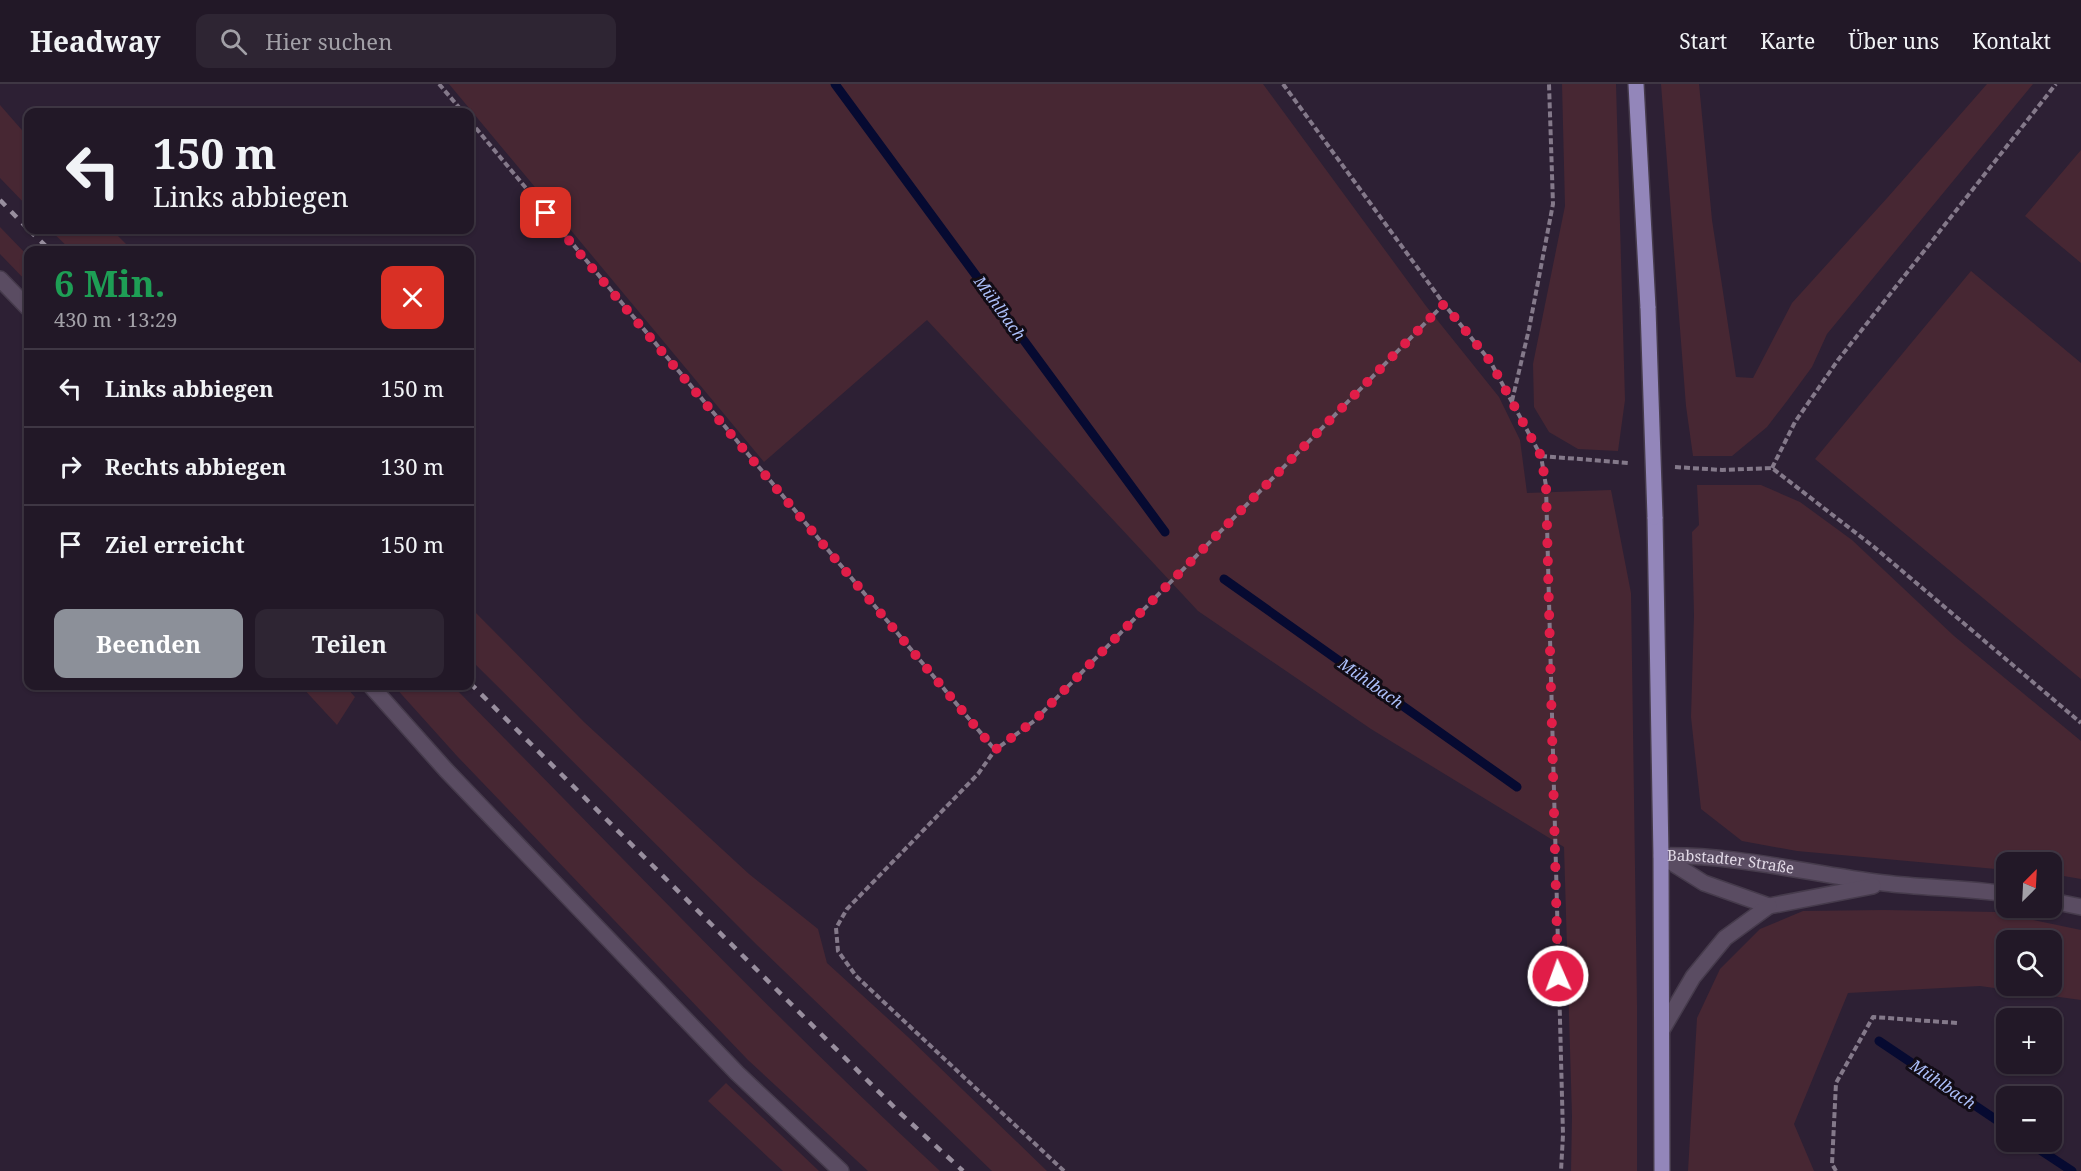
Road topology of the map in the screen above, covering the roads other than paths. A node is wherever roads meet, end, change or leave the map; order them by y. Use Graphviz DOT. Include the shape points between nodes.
graph roads {
  1 [pos="1636,84"];
  2 [pos="0,279"];
  3 [pos="24,304"];
  4 [pos="375,690"];
  5 [pos="1661,856"];
  6 [pos="1885,883"];
  7 [pos="1996,893"];
  8 [pos="2062,903"];
  9 [pos="1769,906"];
  10 [pos="2081,907"];
  11 [pos="1662,1030"];
  12 [pos="841,1171"];
  13 [pos="1662,1171"];
  1 -- 5 [label="main road, bridge" via="1655,517"];
  2 -- 3 [label="street"];
  4 -- 12 [label="street" via="446,770 737,1073"];
  5 -- 6 [label="street, Babstadter Straße" via="1694,855"];
  5 -- 9 [label="street, Babstadter Straße" via="1704,883"];
  5 -- 11 [label="main road"];
  6 -- 7 [label="street, Babstadter Straße"];
  6 -- 9 [label="street, Babstadter Straße"];
  8 -- 10 [label="street"];
  9 -- 11 [label="street, Babstadter Straße" via="1725,938 1693,976"];
  11 -- 13 [label="main road"];
}
